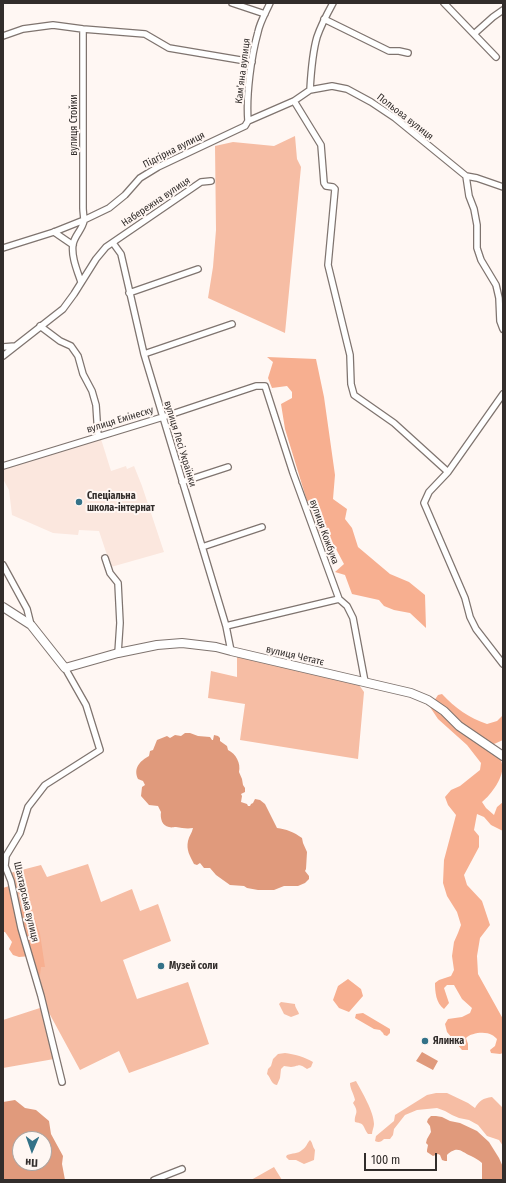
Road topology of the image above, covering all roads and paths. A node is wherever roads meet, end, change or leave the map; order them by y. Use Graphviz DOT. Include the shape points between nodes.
graph roads {
  1 [pos="232,3"];
  2 [pos="270,3"];
  3 [pos="333,3"];
  4 [pos="444,3"];
  5 [pos="503,10"];
  6 [pos="265,14"];
  7 [pos="324,20"];
  8 [pos="84,29"];
  9 [pos="474,34"];
  10 [pos="3,36"];
  11 [pos="408,53"];
  12 [pos="496,57"];
  13 [pos="252,62"];
  14 [pos="310,90"];
  15 [pos="294,101"];
  16 [pos="248,121"];
  17 [pos="466,176"];
  18 [pos="211,181"];
  19 [pos="503,187"];
  20 [pos="84,220"];
  21 [pos="54,232"];
  22 [pos="113,243"];
  23 [pos="73,245"];
  24 [pos="3,248"];
  25 [pos="198,269"];
  26 [pos="81,282"];
  27 [pos="129,293"];
  28 [pos="501,320"];
  29 [pos="232,324"];
  30 [pos="40,326"];
  31 [pos="503,329"];
  32 [pos="15,346"];
  33 [pos="3,347"];
  34 [pos="144,354"];
  35 [pos="3,356"];
  36 [pos="265,386"];
  37 [pos="503,394"];
  38 [pos="163,417"];
  39 [pos="98,436"];
  40 [pos="3,466"];
  41 [pos="228,467"];
  42 [pos="448,472"];
  43 [pos="182,482"];
  44 [pos="262,527"];
  45 [pos="202,547"];
  46 [pos="105,558"];
  47 [pos="3,565"];
  48 [pos="339,599"];
  49 [pos="3,607"];
  50 [pos="31,625"];
  51 [pos="226,626"];
  52 [pos="231,651"];
  53 [pos="118,653"];
  54 [pos="503,664"];
  55 [pos="65,668"];
  56 [pos="365,682"];
  57 [pos="503,756"];
  58 [pos="62,1082"];
  59 [pos="182,1169"];
  60 [pos="154,1180"];
  1 -- 6 [label="street"];
  2 -- 6 [label="street, Камʼяна вулиця"];
  3 -- 7 [label="street"];
  4 -- 9 [label="street"];
  5 -- 9 [label="street"];
  6 -- 13 [label="street, Камʼяна вулиця" via="258,30"];
  7 -- 11 [label="street" via="389,51"];
  7 -- 14 [label="street" via="317,38"];
  8 -- 10 [label="street" via="53,25 23,29"];
  8 -- 13 [label="street" via="146,34 168,48"];
  8 -- 20 [label="street, вулиця Стойки"];
  9 -- 12 [label="street"];
  13 -- 16 [label="street, Камʼяна вулиця"];
  14 -- 15 [label="street, Польова вулиця"];
  14 -- 17 [label="street, Польова вулиця" via="332,86 347,89 372,102"];
  15 -- 16 [label="street, Польова вулиця"];
  15 -- 42 [label="street" via="321,145 324,183 335,189 328,265 350,355 354,395 394,423"];
  16 -- 20 [label="street, Підгірна вулиця" via="244,126 158,167 140,178 109,208"];
  17 -- 19 [label="street, Польова вулиця"];
  17 -- 28 [label="street" via="474,209 477,248 496,285"];
  18 -- 22 [label="street, Набережна вулиця" via="201,182"];
  20 -- 21 [label="street, Підгірна вулиця"];
  20 -- 23 [label="street"];
  21 -- 23 [label="street"];
  21 -- 24 [label="street, Підгірна вулиця"];
  22 -- 26 [label="street, Набережна вулиця" via="96,259"];
  22 -- 27 [label="street, вулиця Лесі Українки" via="120,254"];
  23 -- 26 [label="street" via="73,255"];
  25 -- 27 [label="street"];
  26 -- 30 [label="street, Набережна вулиця" via="63,309"];
  27 -- 34 [label="street, вулиця Лесі Українки"];
  28 -- 31 [label="street"];
  29 -- 34 [label="street"];
  30 -- 32 [label="street, Набережна вулиця"];
  30 -- 39 [label="street" via="71,346 78,356 96,405"];
  32 -- 33 [label="street"];
  32 -- 35 [label="street, Набережна вулиця"];
  34 -- 38 [label="street, вулиця Лесі Українки"];
  36 -- 38 [label="street, вулиця Емінеску" via="256,386"];
  36 -- 48 [label="street, вулиця Кожбука" via="293,473"];
  37 -- 42 [label="street"];
  38 -- 39 [label="street, вулиця Емінеску"];
  38 -- 43 [label="street, вулиця Лесі Українки"];
  39 -- 40 [label="street, вулиця Емінеску"];
  41 -- 43 [label="street"];
  42 -- 54 [label="street" via="429,492 424,503 465,598 470,617"];
  43 -- 45 [label="street, вулиця Лесі Українки"];
  44 -- 45 [label="street"];
  45 -- 51 [label="street, вулиця Лесі Українки"];
  46 -- 53 [label="street" via="110,573 118,583"];
  47 -- 50 [label="street" via="27,609"];
  48 -- 51 [label="street"];
  48 -- 56 [label="street, вулиця Кожбука" via="347,606 353,618"];
  49 -- 50 [label="street, Шахтарська вулиця"];
  50 -- 55 [label="street, Шахтарська вулиця"];
  51 -- 52 [label="street, вулиця Лесі Українки"];
  52 -- 53 [label="street, вулиця Четатє" via="182,643"];
  52 -- 56 [label="street, вулиця Четатє"];
  53 -- 55 [label="street, вулиця Четатє"];
  55 -- 58 [label="street, Шахтарська вулиця" via="86,705 100,750 45,785 28,807 20,834 6,856 5,866"];
  56 -- 57 [label="street, вулиця Четатє" via="411,693 428,700 459,726"];
  59 -- 60 [label="street"];
}
